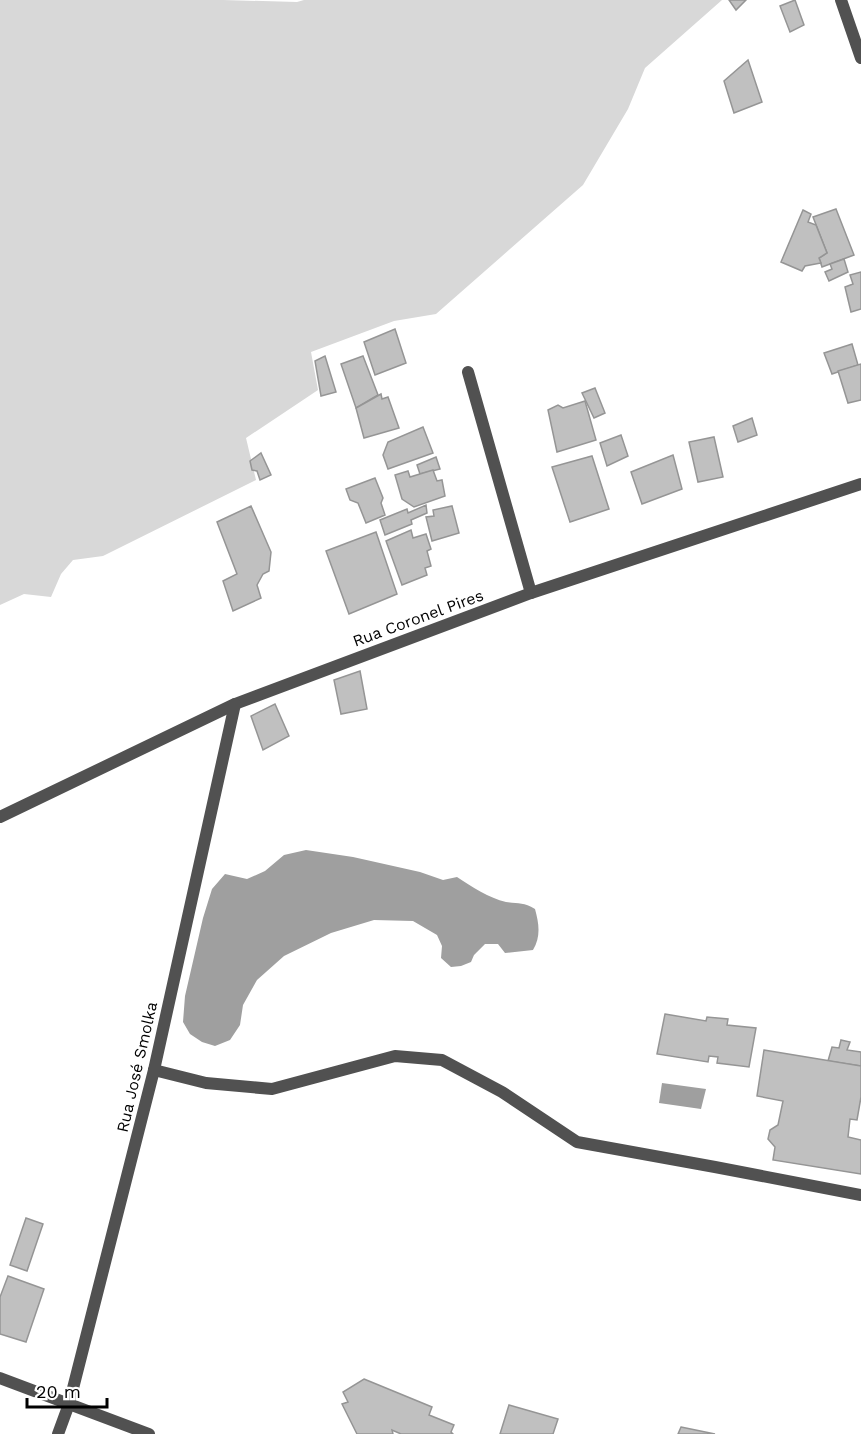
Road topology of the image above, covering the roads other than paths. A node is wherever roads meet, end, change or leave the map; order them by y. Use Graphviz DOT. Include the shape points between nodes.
graph roads {
  1 [pos="841,0"];
  2 [pos="861,58"];
  3 [pos="468,372"];
  4 [pos="861,484"];
  5 [pos="531,593"];
  6 [pos="235,704"];
  7 [pos="0,817"];
  8 [pos="154,1070"];
  9 [pos="861,1195"];
  10 [pos="0,1378"];
  11 [pos="69,1404"];
  12 [pos="58,1434"];
  13 [pos="149,1434"];
  1 -- 2 [label="street"];
  3 -- 5 [label="street"];
  4 -- 5 [label="street, Rua Coronel Pires"];
  5 -- 6 [label="street, Rua Coronel Pires"];
  6 -- 7 [label="street, Rua Coronel Pires"];
  6 -- 8 [label="street, Rua José Smolka"];
  8 -- 9 [label="street" via="206,1083 272,1089 395,1056 442,1060 502,1092 577,1142"];
  8 -- 11 [label="street, Rua José Smolka"];
  10 -- 11 [label="street"];
  11 -- 12 [label="street, Rua José Smolka"];
  11 -- 13 [label="street"];
}
